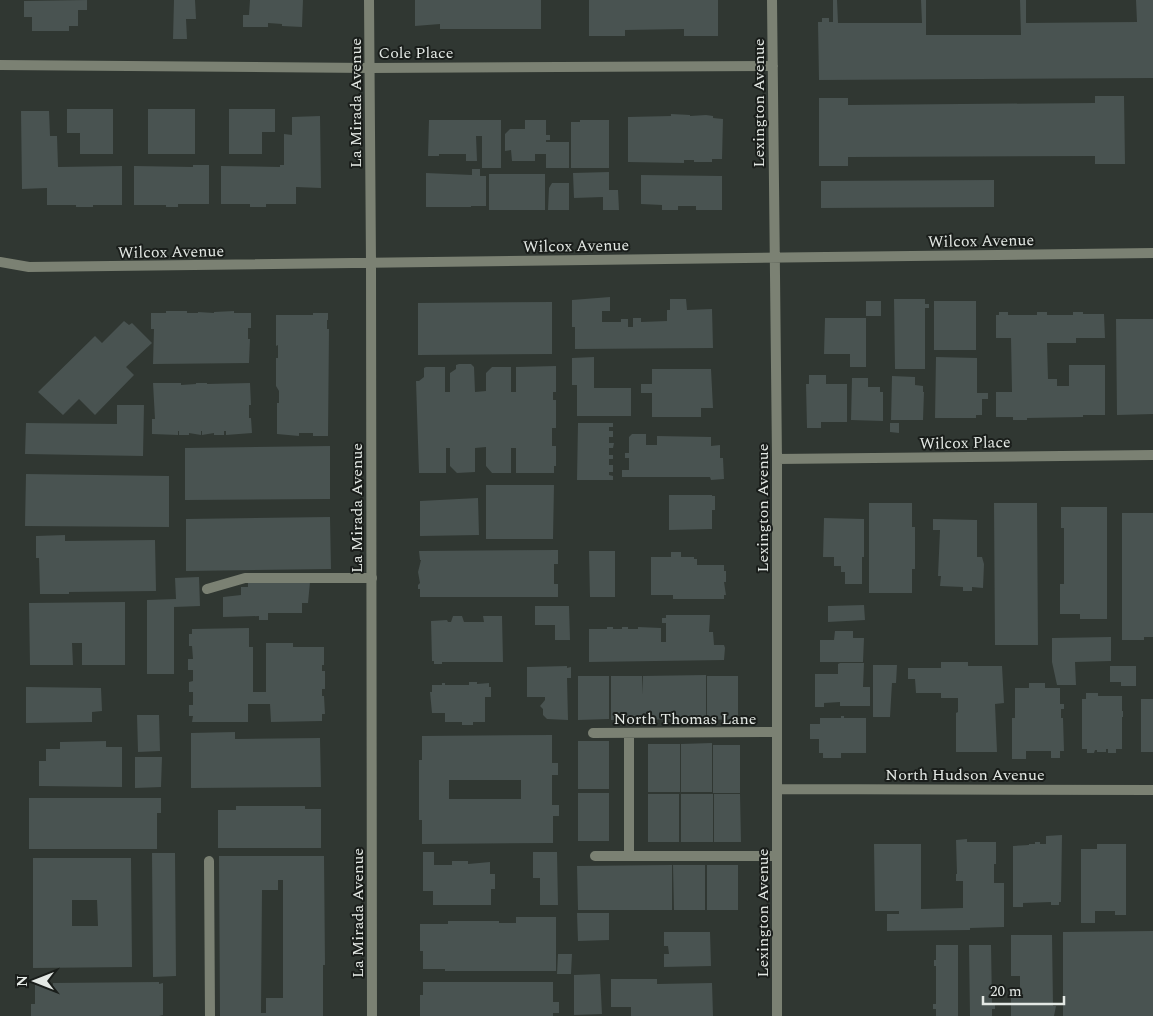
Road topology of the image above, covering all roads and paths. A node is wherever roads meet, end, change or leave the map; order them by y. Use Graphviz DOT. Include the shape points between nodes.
graph roads {
  1 [pos="369,0"];
  2 [pos="772,0"];
  3 [pos="0,65"];
  4 [pos="773,66"];
  5 [pos="369,68"];
  6 [pos="1153,253"];
  7 [pos="774,257"];
  8 [pos="0,262"];
  9 [pos="371,264"];
  10 [pos="1153,455"];
  11 [pos="777,459"];
  12 [pos="372,578"];
  13 [pos="207,589"];
  14 [pos="777,732"];
  15 [pos="593,733"];
  16 [pos="629,733"];
  17 [pos="777,789"];
  18 [pos="1153,790"];
  19 [pos="595,856"];
  20 [pos="629,856"];
  21 [pos="777,856"];
  22 [pos="209,861"];
  23 [pos="210,1016"];
  24 [pos="372,1016"];
  25 [pos="777,1016"];
  1 -- 5 [label="street, La Mirada Avenue"];
  2 -- 4 [label="street, Lexington Avenue"];
  3 -- 5 [label="street, Cole Place"];
  4 -- 5 [label="street, Cole Place"];
  4 -- 7 [label="street, Lexington Avenue"];
  5 -- 9 [label="street, La Mirada Avenue"];
  6 -- 7 [label="street, Wilcox Avenue"];
  7 -- 9 [label="street, Wilcox Avenue"];
  7 -- 11 [label="street, Lexington Avenue"];
  8 -- 9 [label="street, Wilcox Avenue" via="29,267"];
  9 -- 12 [label="street, La Mirada Avenue"];
  10 -- 11 [label="street, Wilcox Place"];
  11 -- 14 [label="street, Lexington Avenue"];
  12 -- 13 [label="street" via="244,578"];
  12 -- 24 [label="street, La Mirada Avenue"];
  14 -- 16 [label="street, North Thomas Lane"];
  14 -- 17 [label="street, Lexington Avenue"];
  15 -- 16 [label="street, North Thomas Lane"];
  16 -- 20 [label="street"];
  17 -- 18 [label="street, North Hudson Avenue"];
  17 -- 21 [label="street, Lexington Avenue"];
  19 -- 20 [label="street"];
  20 -- 21 [label="street"];
  21 -- 25 [label="street, Lexington Avenue"];
  22 -- 23 [label="street"];
}
